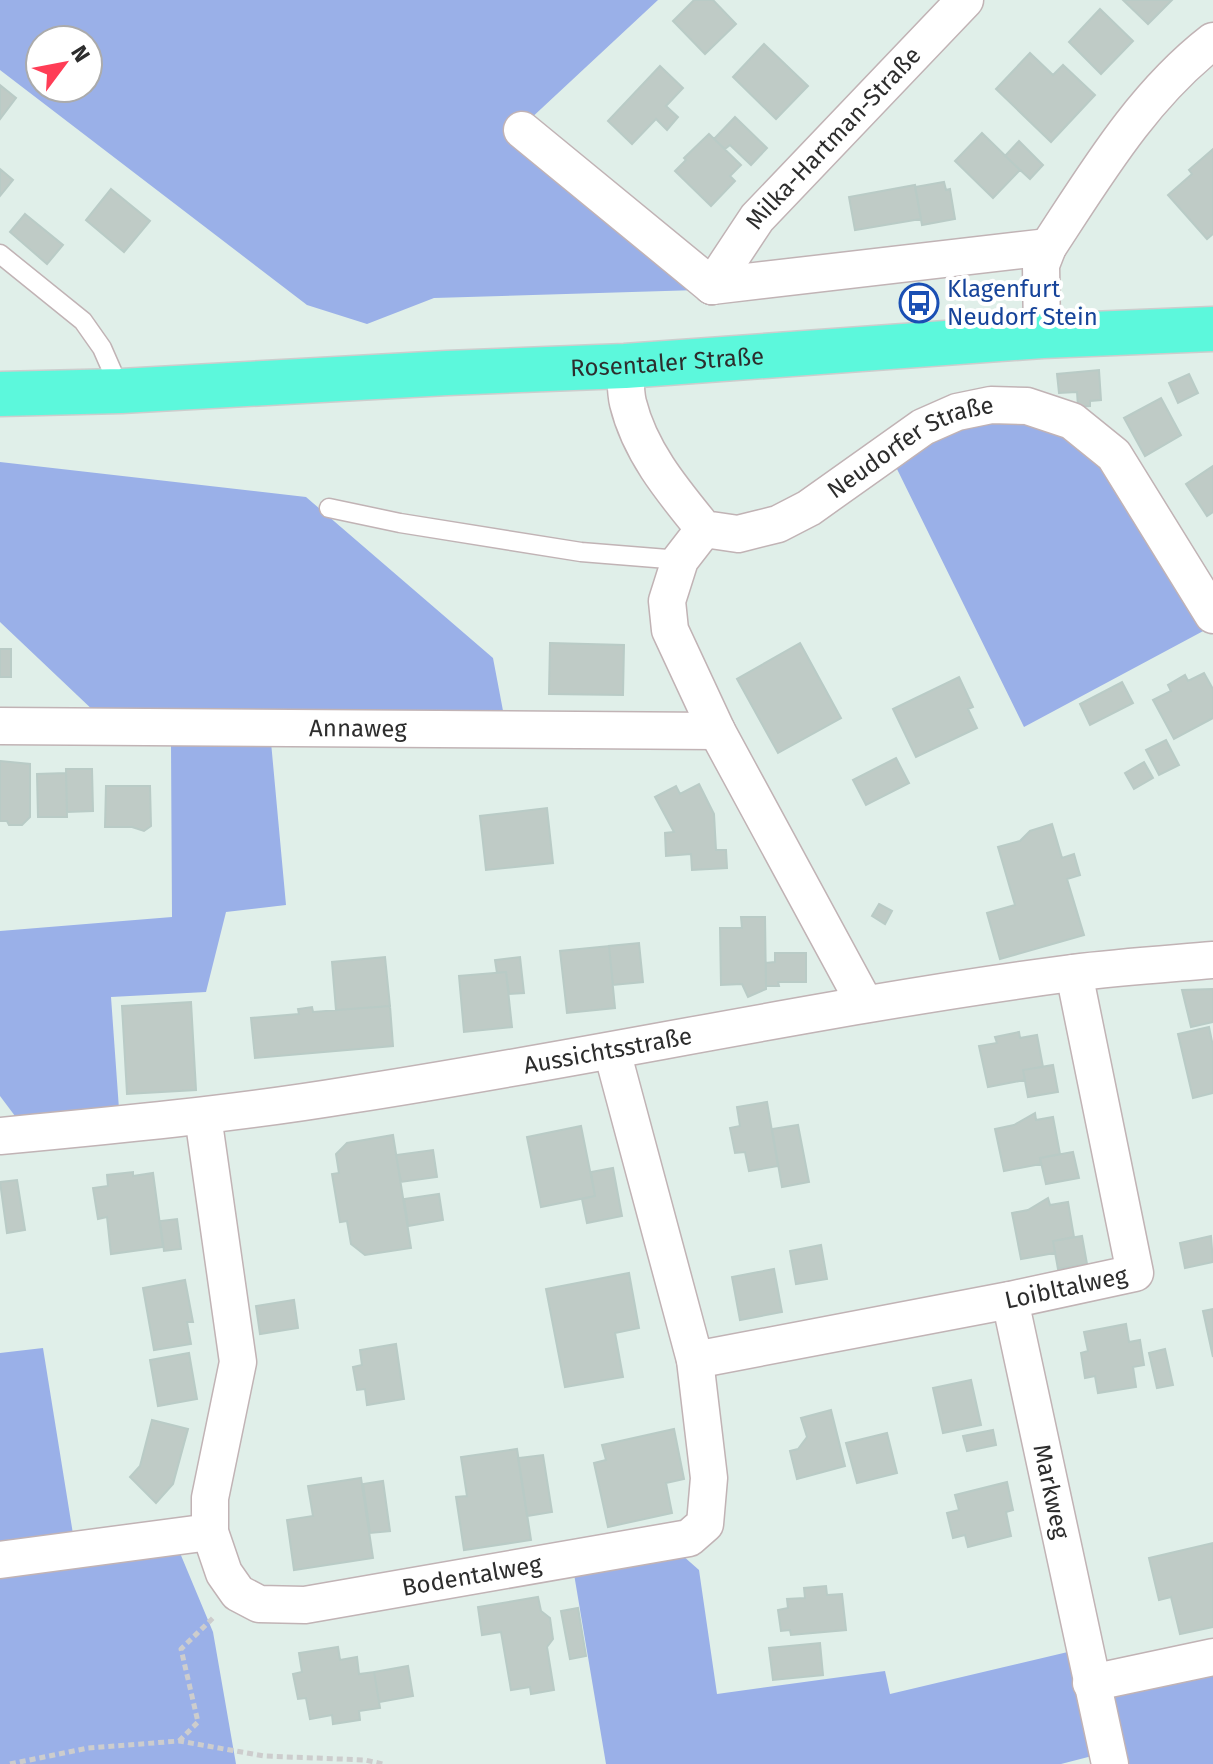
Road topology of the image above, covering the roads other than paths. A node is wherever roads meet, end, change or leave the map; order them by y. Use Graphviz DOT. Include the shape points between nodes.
graph roads {
  1 [pos="965,0"];
  2 [pos="1213,41"];
  3 [pos="522,130"];
  4 [pos="1048,247"];
  5 [pos="0,254"];
  6 [pos="712,286"];
  7 [pos="1213,329"];
  8 [pos="1042,336"];
  9 [pos="625,366"];
  10 [pos="121,391"];
  11 [pos="0,394"];
  12 [pos="329,508"];
  13 [pos="704,529"];
  14 [pos="680,560"];
  15 [pos="1213,615"];
  16 [pos="0,726"];
  17 [pos="717,731"];
  18 [pos="1213,960"];
  19 [pos="1074,973"];
  20 [pos="865,1004"];
  21 [pos="612,1051"];
  22 [pos="203,1116"];
  23 [pos="0,1136"];
  24 [pos="1010,1300"];
  25 [pos="695,1360"];
  26 [pos="210,1532"];
  27 [pos="0,1560"];
  28 [pos="1213,1657"];
  29 [pos="1091,1683"];
  30 [pos="1110,1764"];
  1 -- 6 [label="street, Milka-Hartman-Straße" via="757,218"];
  2 -- 4 [label="street" via="1124,134"];
  3 -- 6 [label="street"];
  4 -- 6 [label="street"];
  4 -- 8 [label="street" via="1041,265"];
  5 -- 10 [label="lane" via="83,321"];
  7 -- 8 [label="main road, Rosentaler Straße"];
  8 -- 9 [label="main road, Rosentaler Straße"];
  9 -- 10 [label="main road, Rosentaler Straße"];
  9 -- 13 [label="street" via="628,402 642,442 667,484"];
  10 -- 11 [label="main road, Rosentaler Straße"];
  12 -- 14 [label="lane" via="581,552"];
  13 -- 14 [label="street"];
  13 -- 15 [label="street, Neudorfer Straße" via="738,534 778,524 923,427 991,405 1027,406 1072,421 1114,455"];
  14 -- 17 [label="street" via="667,601 670,630"];
  16 -- 17 [label="street, Annaweg"];
  17 -- 20 [label="street"];
  18 -- 19 [label="street, Aussichtsstraße"];
  19 -- 20 [label="street, Aussichtsstraße"];
  19 -- 24 [label="street, Loibltalweg" via="1135,1273"];
  20 -- 21 [label="street, Aussichtsstraße"];
  21 -- 22 [label="street, Aussichtsstraße"];
  21 -- 25 [label="street, Bodentalweg"];
  22 -- 23 [label="street, Aussichtsstraße"];
  22 -- 26 [label="street" via="238,1362 210,1498"];
  24 -- 25 [label="street, Loibltalweg"];
  24 -- 29 [label="street, Markweg"];
  25 -- 26 [label="street, Bodentalweg" via="709,1478 705,1524 689,1538 305,1605 259,1604 238,1593 224,1573"];
  26 -- 27 [label="street"];
  28 -- 29 [label="street"];
  29 -- 30 [label="street, Markweg"];
}
